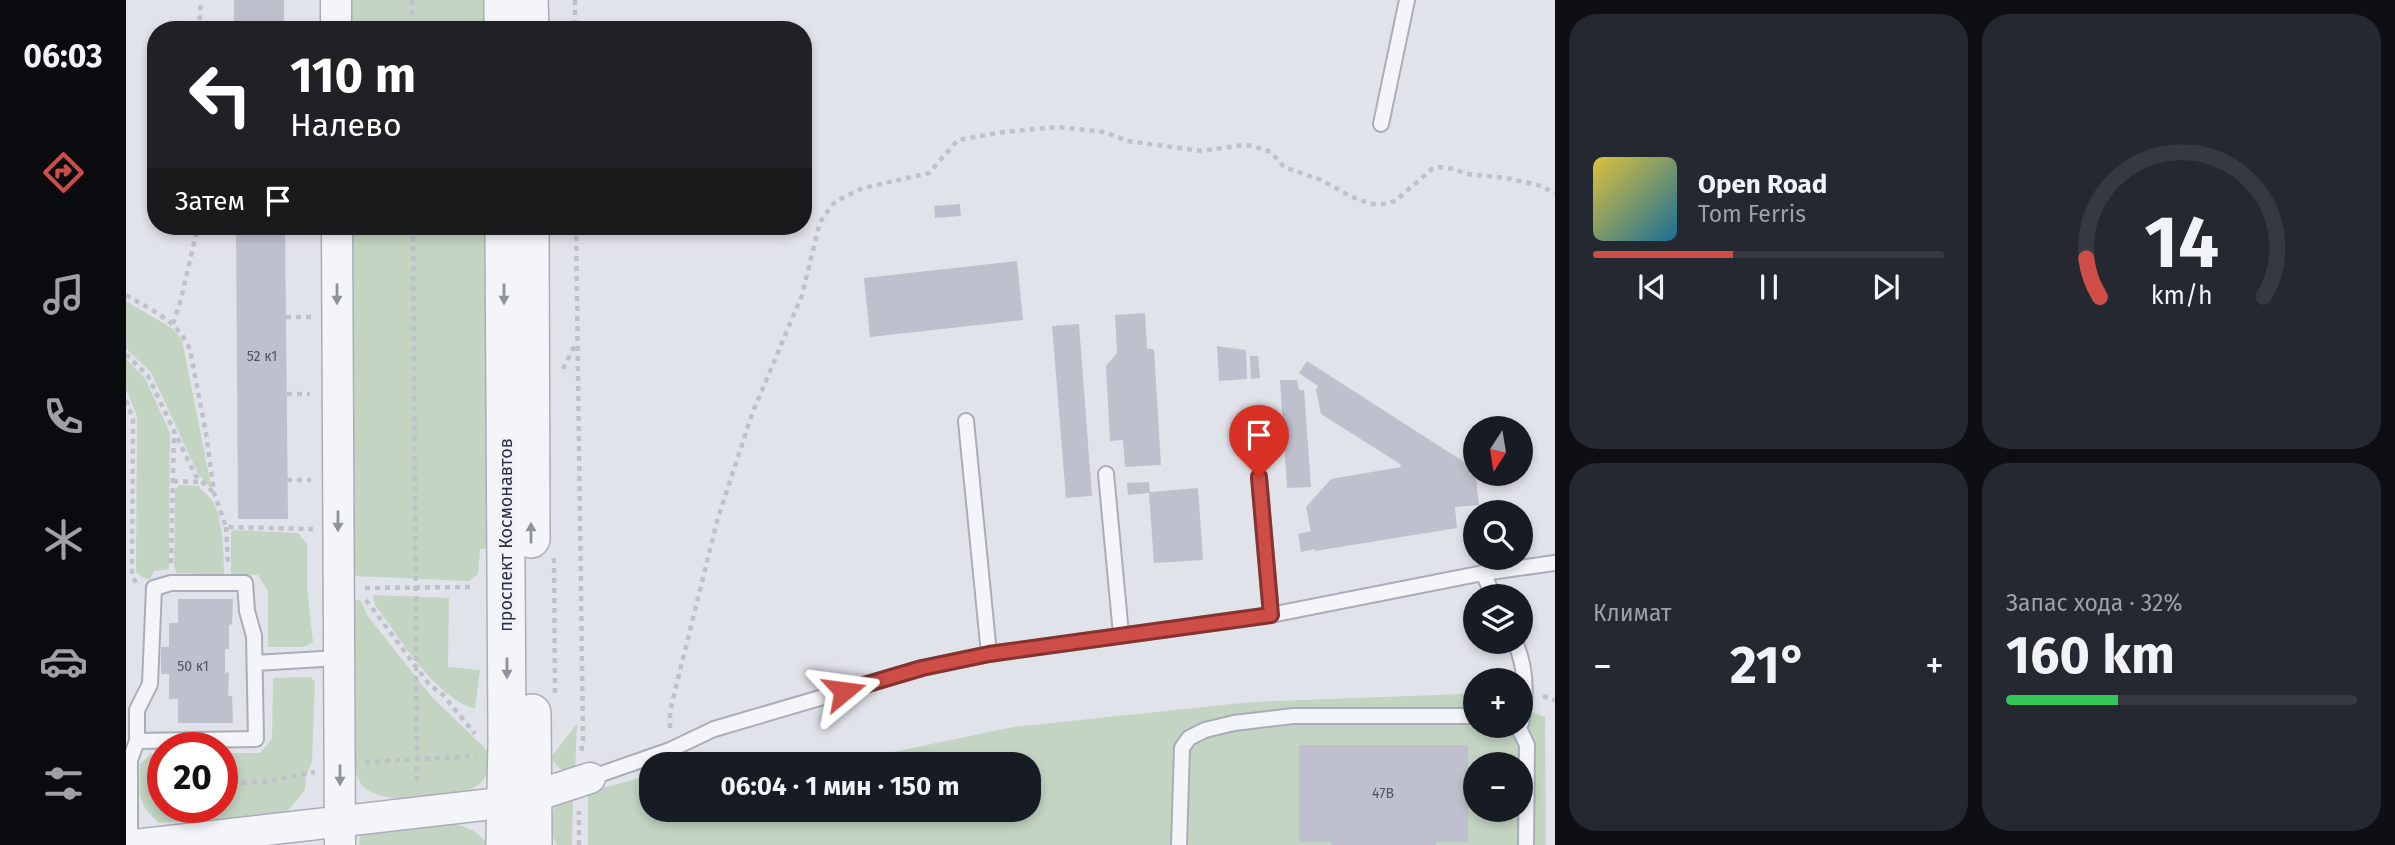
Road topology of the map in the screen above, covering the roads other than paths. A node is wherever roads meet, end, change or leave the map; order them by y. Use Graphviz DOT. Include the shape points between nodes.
graph roads {
  1 [pos="336,0"];
  2 [pos="503,0"];
  3 [pos="530,0"];
  4 [pos="1407,0"];
  5 [pos="336,21"];
  6 [pos="503,21"];
  7 [pos="530,21"];
  8 [pos="1381,124"];
  9 [pos="325,235"];
  10 [pos="504,235"];
  11 [pos="530,235"];
  12 [pos="966,421"];
  13 [pos="1106,474"];
  14 [pos="1259,477"];
  15 [pos="1555,563"];
  16 [pos="1483,573"];
  17 [pos="1488,584"];
  18 [pos="1271,615"];
  19 [pos="1121,634"];
  20 [pos="989,654"];
  21 [pos="339,658"];
  22 [pos="255,663"];
  23 [pos="1463,716"];
  24 [pos="1524,738"];
  25 [pos="137,741"];
  26 [pos="590,778"];
  27 [pos="519,799"];
  28 [pos="340,833"];
  29 [pos="132,845"];
  30 [pos="505,845"];
  31 [pos="533,845"];
  32 [pos="1180,845"];
  33 [pos="1527,845"];
  1 -- 5 [label="street"];
  2 -- 6 [label="street"];
  3 -- 7 [label="street"];
  4 -- 8 [label="lane"];
  9 -- 21 [label="street, one-way"];
  10 -- 27 [label="street, проспект Космонавтов, one-way" via="507,726"];
  27 -- 11 [label="street, проспект Космонавтов, one-way"];
  12 -- 20 [label="lane"];
  13 -- 19 [label="lane"];
  14 -- 18 [label="lane"];
  15 -- 16 [label="lane"];
  16 -- 17 [label="lane"];
  16 -- 18 [label="lane"];
  18 -- 19 [label="lane"];
  19 -- 20 [label="lane"];
  20 -- 26 [label="lane" via="922,668 714,729"];
  21 -- 22 [label="lane"];
  21 -- 28 [label="street, one-way"];
  22 -- 25 [label="lane" via="256,739"];
  22 -- 25 [label="lane" via="245,583 171,583 153,588 150,684 136,710"];
  23 -- 32 [label="lane" via="1293,716 1205,730 1189,738 1182,748"];
  24 -- 33 [label="lane"];
  25 -- 29 [label="lane" via="130,760"];
  26 -- 27 [label="street"];
  27 -- 28 [label="street" via="412,814"];
  27 -- 30 [label="street, проспект Космонавтов"];
  27 -- 31 [label="street, проспект Космонавтов"];
  28 -- 29 [label="street"];
}
